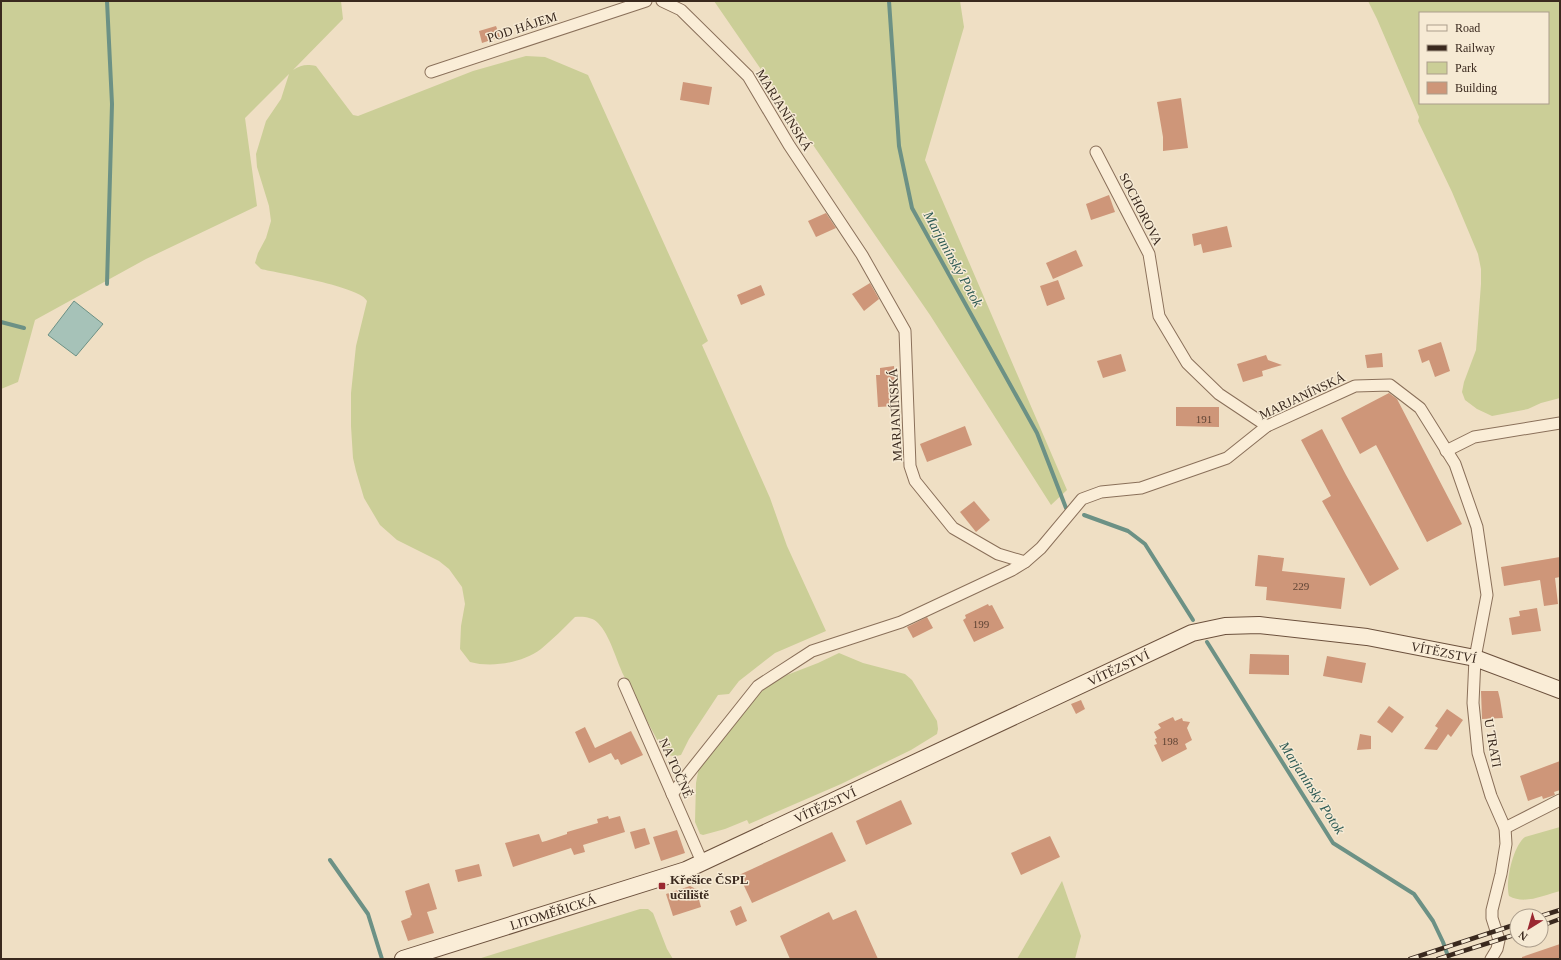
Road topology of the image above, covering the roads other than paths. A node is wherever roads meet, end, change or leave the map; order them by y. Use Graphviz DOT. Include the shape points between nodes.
graph roads {
  1 [pos="646,1"];
  2 [pos="662,1"];
  3 [pos="431,72"];
  4 [pos="1096,152"];
  5 [pos="1560,423"];
  6 [pos="1267,426"];
  7 [pos="1446,450"];
  8 [pos="1025,562"];
  9 [pos="1475,658"];
  10 [pos="624,684"];
  11 [pos="1558,688"];
  12 [pos="672,794"];
  13 [pos="1560,800"];
  14 [pos="1505,828"];
  15 [pos="702,862"];
  16 [pos="403,959"];
  17 [pos="1491,959"];
  1 -- 3 [label="street, POD HÁJEM"];
  2 -- 8 [label="street, MARJANÍNSKÁ" via="681,10 748,76 789,145 862,255 905,331 910,466 915,481 953,528 998,554"];
  4 -- 6 [label="street, SOCHOROVA" via="1149,254 1159,316 1187,363 1219,394"];
  5 -- 7 [label="street" via="1474,437"];
  6 -- 7 [label="street, MARJANÍNSKÁ" via="1355,386 1390,385 1420,408"];
  6 -- 8 [label="street, MARJANÍNSKÁ" via="1227,458 1141,488 1101,492 1082,499 1041,548"];
  7 -- 9 [label="street, MARJANÍNSKÁ" via="1455,464 1477,527 1487,595"];
  8 -- 12 [label="street" via="901,622 812,651 764,682 758,686"];
  9 -- 11 [label="main road, VÍTĚZSTVÍ"];
  9 -- 14 [label="street, U TRATI" via="1473,703 1478,754 1491,796"];
  9 -- 15 [label="main road, VÍTĚZSTVÍ" via="1367,638 1259,625 1225,626 1192,633"];
  10 -- 12 [label="street, NA TOČNĚ"];
  12 -- 15 [label="street, NA TOČNĚ"];
  13 -- 14 [label="street"];
  14 -- 17 [label="street, U TRATI" via="1506,844 1492,910 1499,940"];
  15 -- 16 [label="main road, LITOMĚŘICKÁ" via="679,872"];
}
